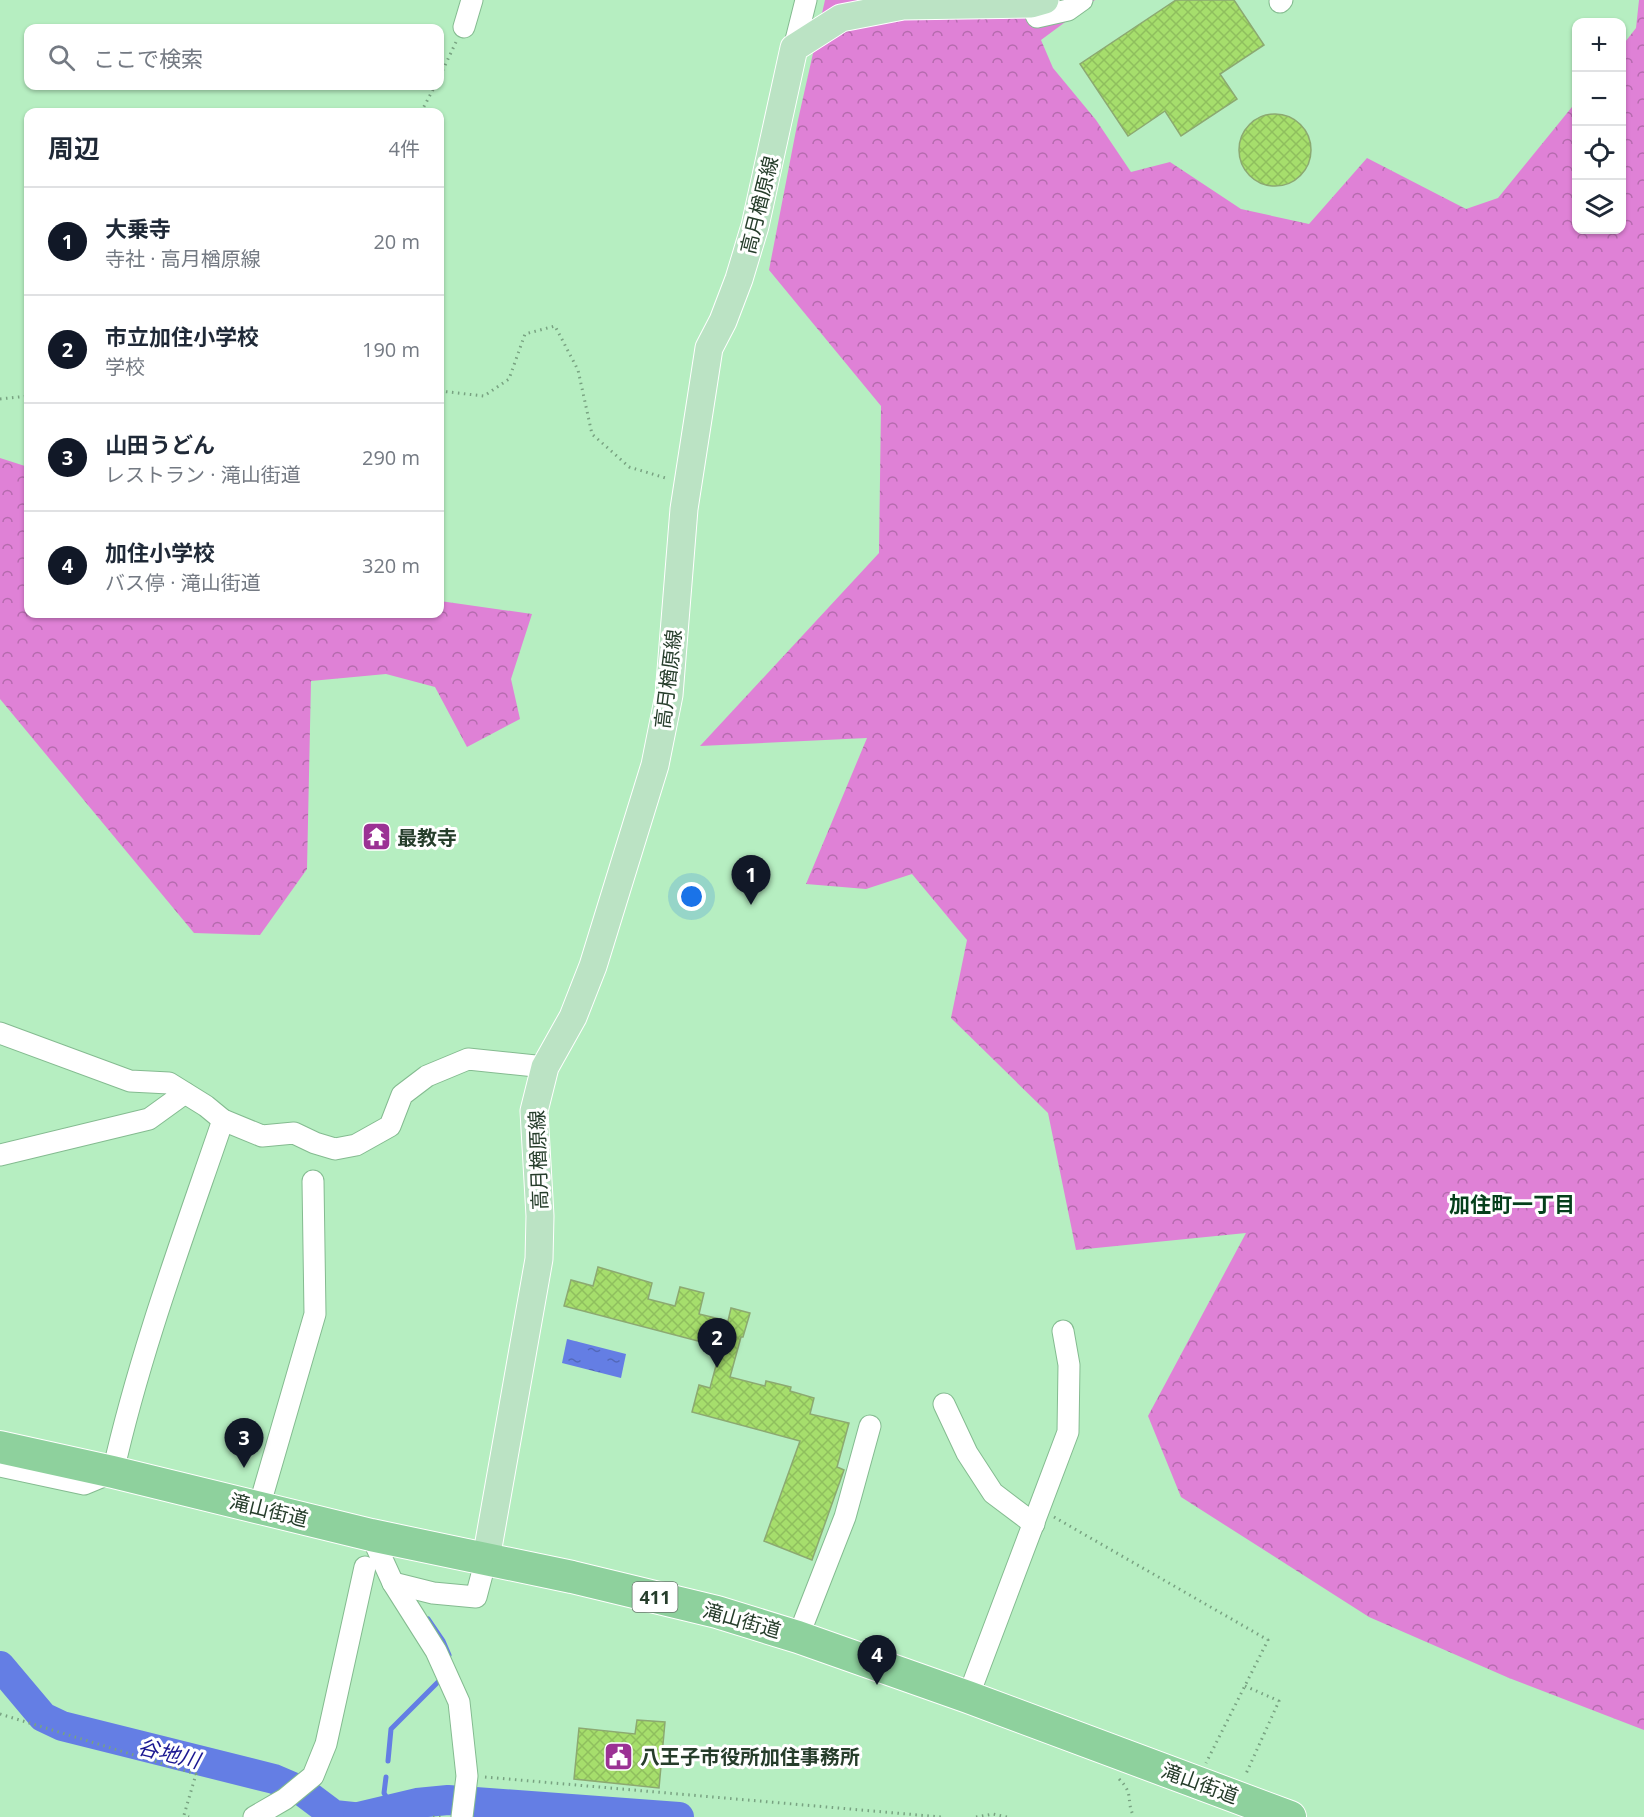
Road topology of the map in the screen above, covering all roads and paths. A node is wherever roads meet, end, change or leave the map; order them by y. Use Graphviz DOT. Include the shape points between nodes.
graph roads {
  1 [pos="472,0"];
  2 [pos="806,0"];
  3 [pos="1082,0"];
  4 [pos="1038,2"];
  5 [pos="464,27"];
  6 [pos="794,48"];
  7 [pos="444,68"];
  8 [pos="433,90"];
  9 [pos="423,108"];
  10 [pos="444,391"];
  11 [pos="24,396"];
  12 [pos="0,399"];
  13 [pos="688,484"];
  14 [pos="0,1033"];
  15 [pos="545,1067"];
  16 [pos="185,1093"];
  17 [pos="223,1120"];
  18 [pos="0,1155"];
  19 [pos="313,1181"];
  20 [pos="1063,1331"];
  21 [pos="944,1404"];
  22 [pos="870,1426"];
  23 [pos="0,1447"];
  24 [pos="0,1466"];
  25 [pos="112,1472"];
  26 [pos="259,1507"];
  27 [pos="1037,1516"];
  28 [pos="371,1536"];
  29 [pos="486,1559"];
  30 [pos="365,1567"];
  31 [pos="393,1583"];
  32 [pos="798,1637"];
  33 [pos="1245,1686"];
  34 [pos="968,1697"];
  35 [pos="0,1714"];
  36 [pos="1116,1776"];
  37 [pos="466,1780"];
  38 [pos="1196,1782"];
  39 [pos="1236,1797"];
  40 [pos="463,1815"];
  41 [pos="189,1817"];
  42 [pos="254,1817"];
  43 [pos="941,1817"];
  44 [pos="976,1817"];
  45 [pos="1007,1817"];
  46 [pos="1134,1817"];
  47 [pos="1290,1817"];
  1 -- 5 [label="street"];
  2 -- 6 [label="street"];
  3 -- 4 [label="street" via="1068,10 1037,17"];
  4 -- 6 [label="main road" via="903,6 841,18"];
  5 -- 7 [label="path"];
  6 -- 13 [label="main road, 高月楢原線" via="755,226 739,279 709,348"];
  8 -- 9 [label="path"];
  10 -- 13 [label="path" via="484,396 509,379 525,334 555,327 578,370 592,434 629,468"];
  11 -- 12 [label="path"];
  13 -- 15 [label="main road, 高月楢原線" via="669,695 655,765 593,966 573,1017"];
  14 -- 16 [label="street" via="130,1081 169,1083"];
  15 -- 17 [label="street" via="468,1059 427,1076 402,1095 390,1126 356,1145 335,1149 294,1133 262,1136"];
  15 -- 29 [label="main road, 高月楢原線" via="534,1111 539,1259"];
  16 -- 17 [label="street"];
  16 -- 18 [label="street" via="149,1119"];
  17 -- 25 [label="street" via="144,1351"];
  19 -- 26 [label="street" via="315,1314"];
  20 -- 27 [label="street" via="1069,1365 1068,1432"];
  21 -- 27 [label="street" via="967,1453 993,1493"];
  22 -- 32 [label="street" via="845,1517"];
  23 -- 25 [label="highway, 滝山街道 / 411"];
  24 -- 25 [label="street" via="84,1484"];
  25 -- 26 [label="highway, 滝山街道 / 411"];
  26 -- 28 [label="highway, 滝山街道 / 411"];
  27 -- 33 [label="path" via="1268,1640"];
  27 -- 34 [label="street"];
  28 -- 29 [label="highway, 滝山街道 / 411"];
  28 -- 31 [label="street"];
  29 -- 31 [label="street" via="476,1597 433,1593"];
  29 -- 32 [label="highway, 滝山街道 / 411" via="717,1612"];
  30 -- 42 [label="street" via="326,1744 313,1776"];
  31 -- 37 [label="street" via="436,1651 459,1702"];
  32 -- 34 [label="highway, 滝山街道 / 411"];
  33 -- 38 [label="path"];
  33 -- 39 [label="path" via="1279,1701"];
  34 -- 38 [label="highway, 滝山街道 / 411"];
  35 -- 41 [label="path" via="196,1774 184,1815"];
  36 -- 46 [label="path" via="1129,1789"];
  37 -- 40 [label="street"];
  37 -- 43 [label="path"];
  38 -- 39 [label="highway, 滝山街道 / 411"];
  39 -- 47 [label="highway, 滝山街道 / 411"];
  44 -- 45 [label="path"];
}
